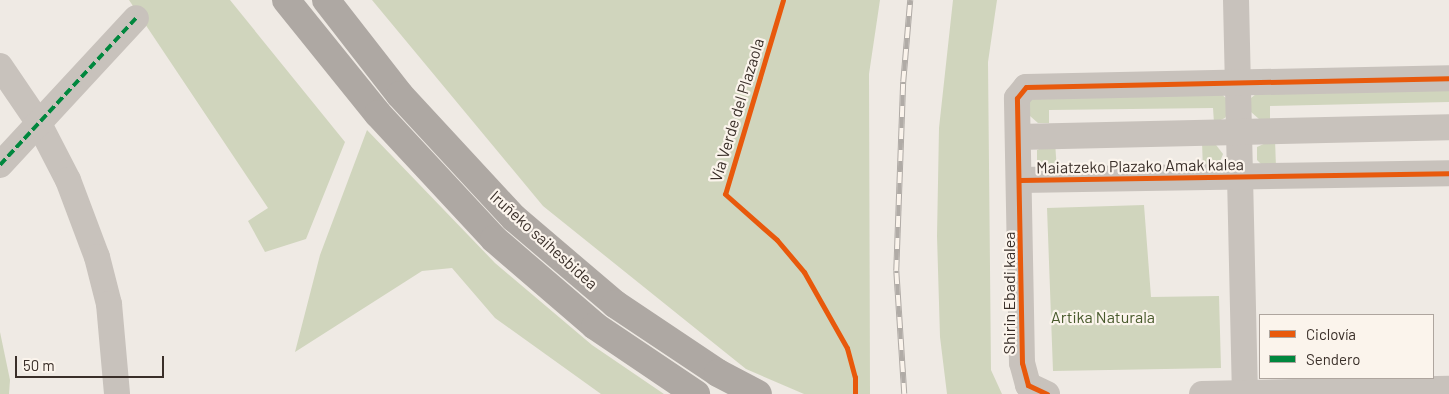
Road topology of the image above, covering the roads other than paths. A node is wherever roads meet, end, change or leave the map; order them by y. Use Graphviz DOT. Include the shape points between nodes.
graph roads {
  1 [pos="286,0"];
  2 [pos="326,0"];
  3 [pos="1236,0"];
  4 [pos="136,18"];
  5 [pos="0,66"];
  6 [pos="1449,78"];
  7 [pos="1238,81"];
  8 [pos="38,122"];
  9 [pos="1449,127"];
  10 [pos="1239,133"];
  11 [pos="1018,137"];
  12 [pos="0,165"];
  13 [pos="1449,173"];
  14 [pos="1240,177"];
  15 [pos="1020,180"];
  16 [pos="1449,389"];
  17 [pos="1245,393"];
  18 [pos="117,394"];
  19 [pos="696,394"];
  20 [pos="758,394"];
  21 [pos="1047,394"];
  22 [pos="1202,394"];
  1 -- 19 [label="highway, Iruñeko saihesbidea" via="378,114 494,238 596,326"];
  2 -- 20 [label="highway, Iruñeko saihesbidea" via="400,95 514,218 615,304 718,373"];
  3 -- 7 [label="street"];
  4 -- 8 [label="street"];
  5 -- 8 [label="street"];
  6 -- 7 [label="street, Maiatzeko Plazako Amak kalea"];
  7 -- 10 [label="street"];
  7 -- 11 [label="street, Maiatzeko Plazako Amak kalea" via="1026,87 1017,98"];
  8 -- 12 [label="street"];
  8 -- 18 [label="street" via="68,180 97,257 108,304"];
  9 -- 10 [label="street, Maiatzeko Plazako Amak kalea"];
  10 -- 11 [label="street, Maiatzeko Plazako Amak kalea"];
  10 -- 14 [label="street"];
  11 -- 15 [label="street, Maiatzeko Plazako Amak kalea"];
  13 -- 14 [label="street, Maiatzeko Plazako Amak kalea"];
  14 -- 15 [label="street, Maiatzeko Plazako Amak kalea"];
  14 -- 17 [label="street"];
  15 -- 21 [label="street, Shirin Ebadi kalea" via="1022,363 1028,385"];
  16 -- 17 [label="street"];
  17 -- 22 [label="street"];
}
